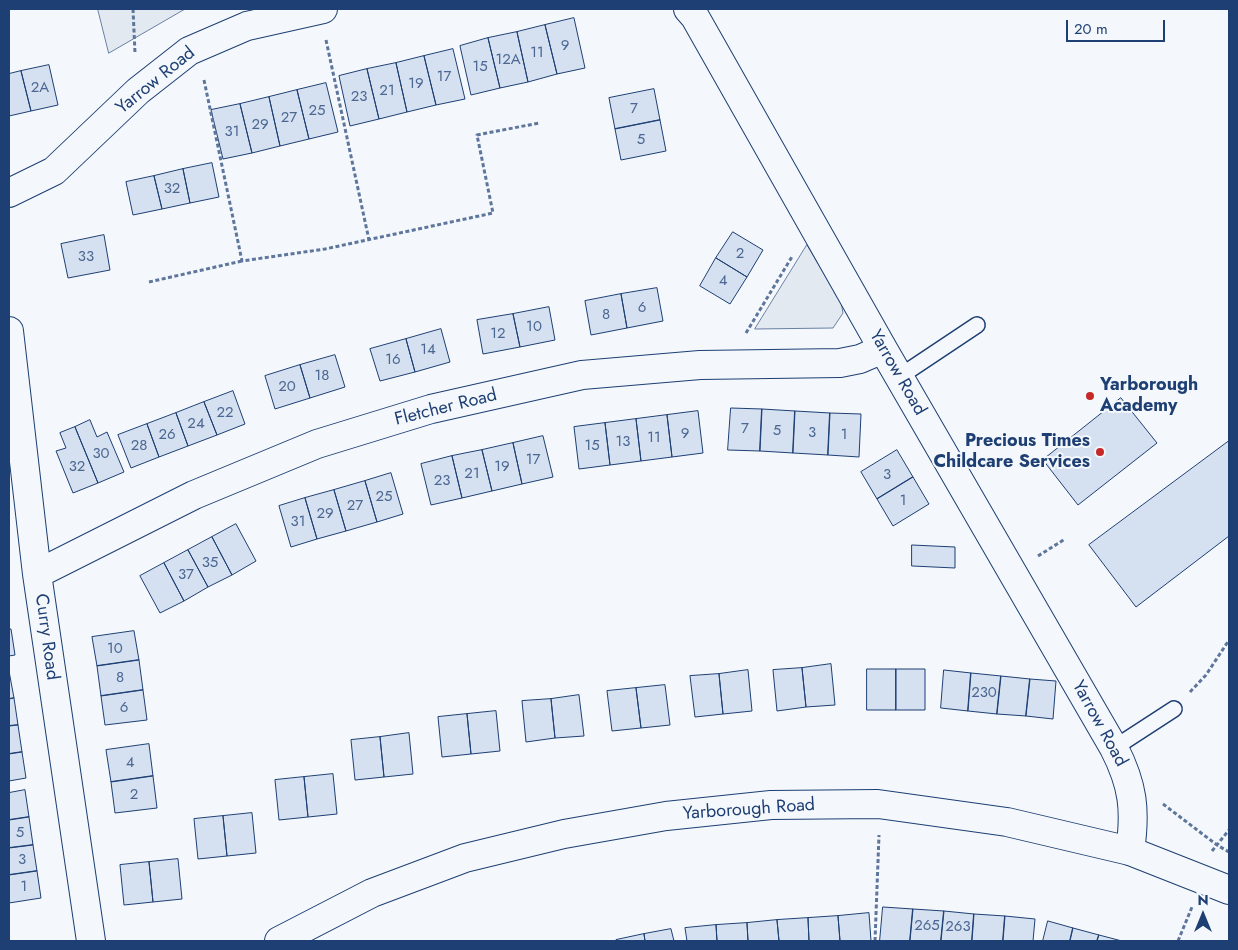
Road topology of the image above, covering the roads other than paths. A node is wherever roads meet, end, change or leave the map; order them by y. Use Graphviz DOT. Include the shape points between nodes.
graph roads {
  1 [pos="321,9"];
  2 [pos="688,9"];
  3 [pos="9,193"];
  4 [pos="977,325"];
  5 [pos="9,331"];
  6 [pos="883,349"];
  7 [pos="899,377"];
  8 [pos="37,574"];
  9 [pos="1174,709"];
  10 [pos="1114,748"];
  11 [pos="1130,851"];
  12 [pos="1229,890"];
  13 [pos="92,941"];
  14 [pos="279,941"];
  1 -- 3 [label="street, Yarrow Road" via="247,26 189,50 138,91 54,171"];
  2 -- 6 [label="street, Yarrow Road"];
  4 -- 7 [label="lane"];
  5 -- 8 [label="street, Curry Road"];
  6 -- 7 [label="street, Yarrow Road"];
  6 -- 8 [label="street, Fletcher Road" via="840,363 700,365 582,375 431,409 317,444 194,495"];
  7 -- 10 [label="street, Yarrow Road"];
  8 -- 13 [label="street, Curry Road"];
  9 -- 10 [label="lane"];
  10 -- 11 [label="street, Yarrow Road" via="1131,789 1133,831"];
  11 -- 12 [label="street, Yarborough Road"];
  11 -- 14 [label="street, Yarborough Road" via="1008,822 878,804 771,805 666,816 564,834 455,861 372,893"];
}
